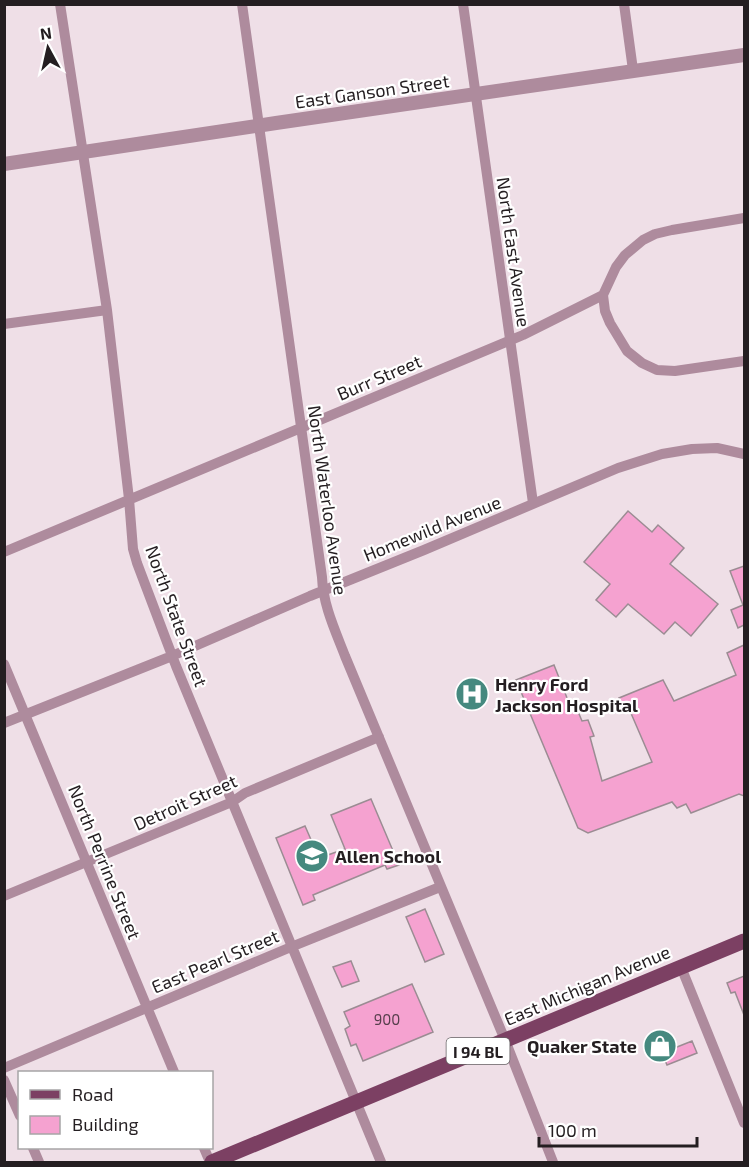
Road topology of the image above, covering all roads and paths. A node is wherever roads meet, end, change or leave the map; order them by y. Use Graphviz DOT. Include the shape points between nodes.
graph roads {
  1 [pos="60,4"];
  2 [pos="242,4"];
  3 [pos="463,4"];
  4 [pos="624,4"];
  5 [pos="744,55"];
  6 [pos="633,70"];
  7 [pos="476,94"];
  8 [pos="259,125"];
  9 [pos="82,152"];
  10 [pos="4,164"];
  11 [pos="744,218"];
  12 [pos="603,295"];
  13 [pos="107,310"];
  14 [pos="4,324"];
  15 [pos="510,340"];
  16 [pos="744,362"];
  17 [pos="300,428"];
  18 [pos="744,454"];
  19 [pos="129,500"];
  20 [pos="533,503"];
  21 [pos="4,552"];
  22 [pos="322,591"];
  23 [pos="172,656"];
  24 [pos="4,664"];
  25 [pos="25,714"];
  26 [pos="4,723"];
  27 [pos="379,736"];
  28 [pos="232,802"];
  29 [pos="87,862"];
  30 [pos="440,886"];
  31 [pos="4,896"];
  32 [pos="744,941"];
  33 [pos="291,947"];
  34 [pos="681,967"];
  35 [pos="147,1008"];
  36 [pos="505,1040"];
  37 [pos="4,1068"];
  38 [pos="174,1071"];
  39 [pos="4,1080"];
  40 [pos="356,1102"];
  41 [pos="18,1112"];
  42 [pos="744,1123"];
  43 [pos="211,1162"];
  44 [pos="381,1162"];
  45 [pos="553,1162"];
  1 -- 9 [label="street, North State Street"];
  2 -- 8 [label="street, North Waterloo Avenue"];
  3 -- 7 [label="street, North East Avenue"];
  4 -- 6 [label="street"];
  5 -- 6 [label="street, East Ganson Street"];
  6 -- 7 [label="street, East Ganson Street"];
  7 -- 8 [label="street, East Ganson Street"];
  7 -- 15 [label="street, North East Avenue"];
  8 -- 9 [label="street, East Ganson Street"];
  8 -- 17 [label="street, North Waterloo Avenue"];
  9 -- 10 [label="street, East Ganson Street"];
  9 -- 13 [label="street, North State Street"];
  11 -- 12 [label="street" via="672,230 643,240 615,267"];
  12 -- 15 [label="street, Burr Street"];
  12 -- 16 [label="street" via="610,323 627,351 642,363 657,370 675,371"];
  13 -- 14 [label="street"];
  13 -- 19 [label="street, North State Street"];
  15 -- 17 [label="street, Burr Street"];
  15 -- 20 [label="street, North East Avenue"];
  17 -- 19 [label="street, Burr Street"];
  17 -- 22 [label="street, North Waterloo Avenue"];
  18 -- 20 [label="street, Homewild Avenue" via="701,448 662,454"];
  19 -- 21 [label="street, Burr Street"];
  19 -- 23 [label="street, North State Street" via="133,549"];
  20 -- 22 [label="street, Homewild Avenue"];
  22 -- 23 [label="street, Homewild Avenue"];
  22 -- 27 [label="street, North Waterloo Avenue"];
  23 -- 25 [label="street, Homewild Avenue"];
  23 -- 28 [label="street, North State Street"];
  24 -- 25 [label="street, North Perrine Street"];
  25 -- 26 [label="street, Homewild Avenue"];
  25 -- 29 [label="street, North Perrine Street"];
  27 -- 28 [label="street, Detroit Street" via="244,793"];
  27 -- 30 [label="street, North Waterloo Avenue"];
  28 -- 29 [label="street, Detroit Street"];
  28 -- 33 [label="street, North State Street"];
  29 -- 31 [label="street, Detroit Street"];
  29 -- 35 [label="street, North Perrine Street"];
  30 -- 33 [label="street, East Pearl Street"];
  30 -- 36 [label="street, North Waterloo Avenue"];
  32 -- 34 [label="main road, East Michigan Avenue / I 94 BL"];
  33 -- 35 [label="street, East Pearl Street"];
  33 -- 40 [label="street, North State Street"];
  34 -- 36 [label="main road, East Michigan Avenue / I 94 BL"];
  34 -- 42 [label="street"];
  35 -- 37 [label="street, East Pearl Street"];
  35 -- 38 [label="street, North Perrine Street"];
  36 -- 40 [label="main road, East Michigan Avenue / I 94 BL"];
  36 -- 45 [label="street, North Waterloo Avenue"];
  39 -- 41 [label="street"];
  40 -- 43 [label="main road, East Michigan Avenue / I 94 BL"];
  40 -- 44 [label="street, North State Street"];
}
